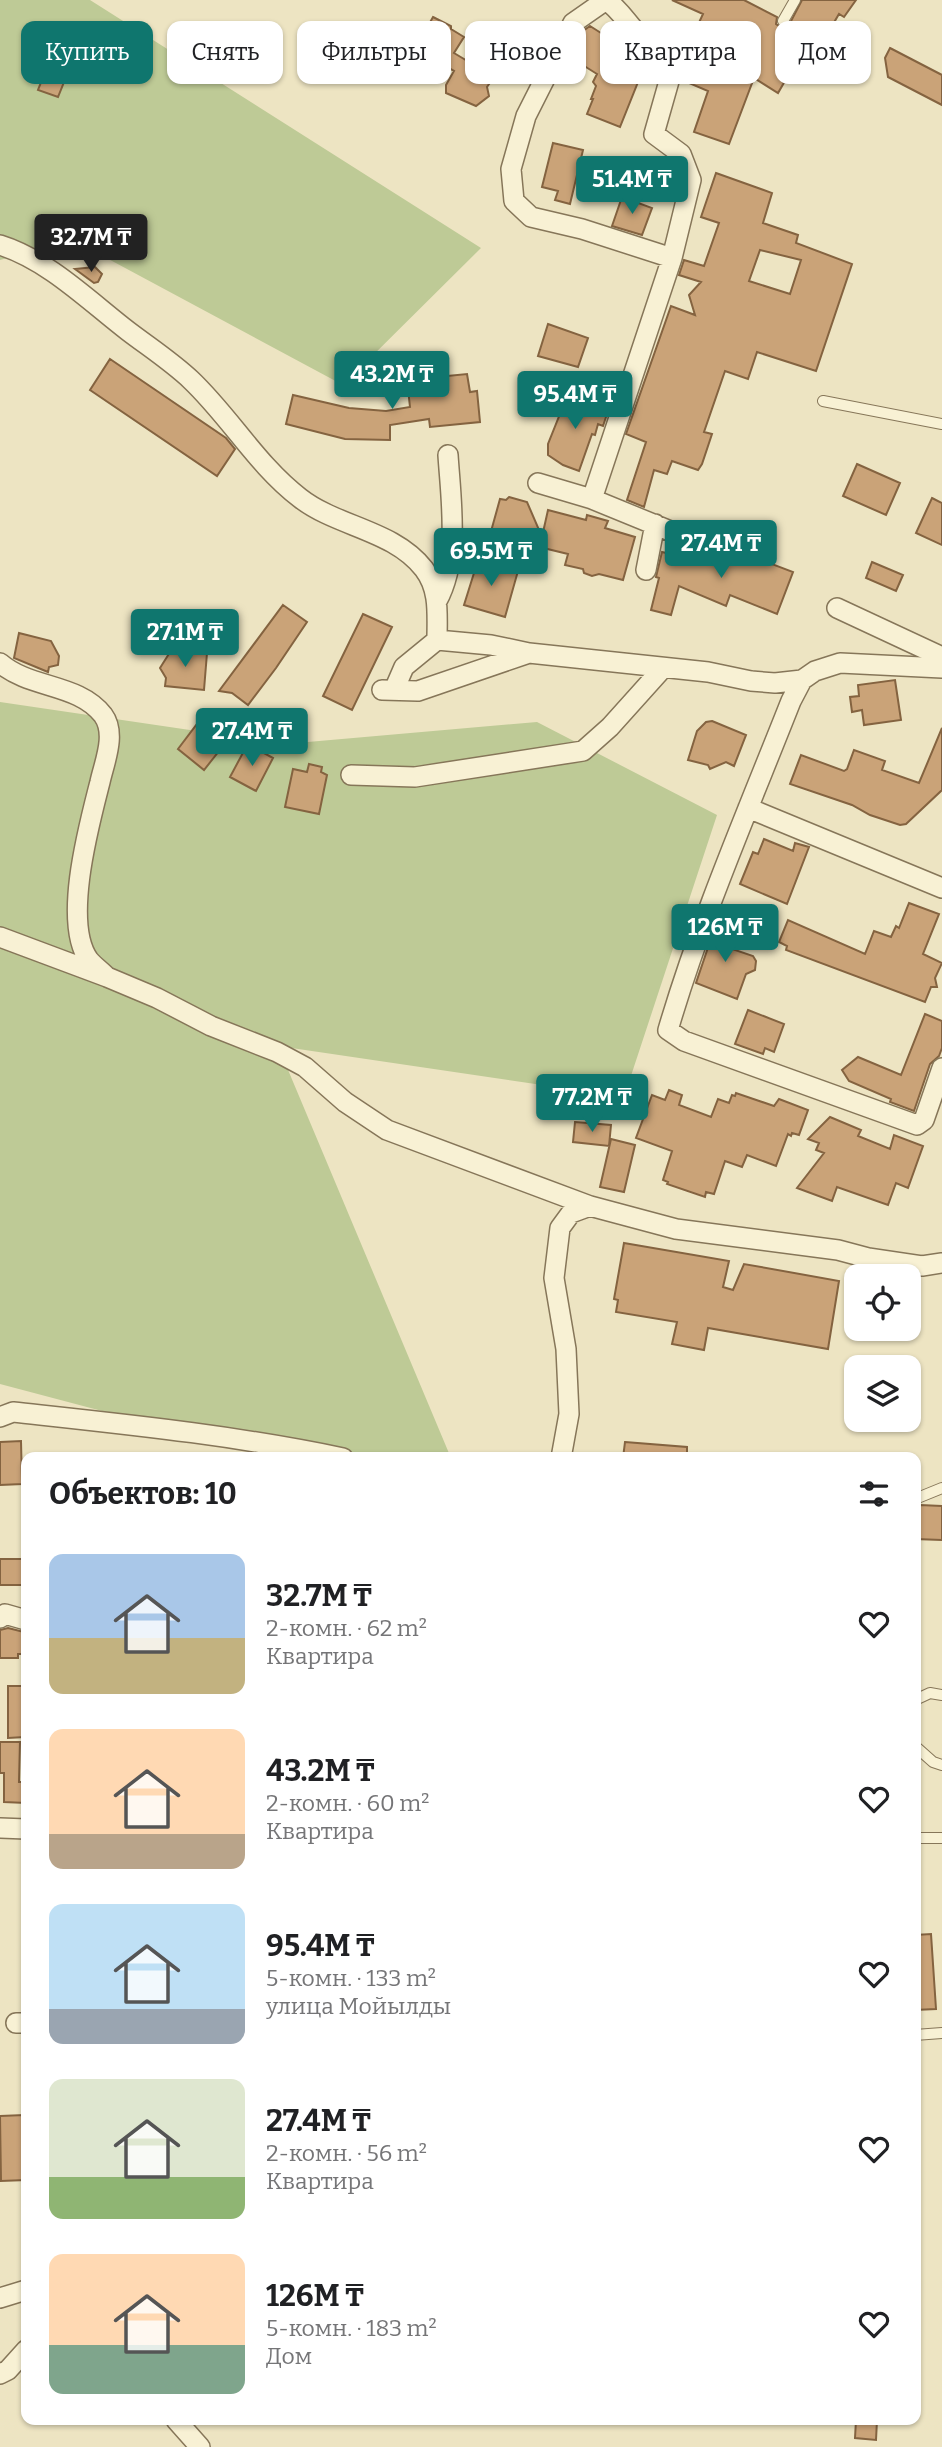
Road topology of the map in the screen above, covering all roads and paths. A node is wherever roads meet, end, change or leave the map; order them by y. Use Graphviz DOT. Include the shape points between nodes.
graph roads {
  1 [pos="796,0"];
  2 [pos="622,4"];
  3 [pos="783,21"];
  4 [pos="0,245"];
  5 [pos="672,258"];
  6 [pos="823,401"];
  7 [pos="942,424"];
  8 [pos="448,455"];
  9 [pos="538,483"];
  10 [pos="592,499"];
  11 [pos="655,524"];
  12 [pos="680,535"];
  13 [pos="646,570"];
  14 [pos="436,601"];
  15 [pos="837,608"];
  16 [pos="438,640"];
  17 [pos="529,653"];
  18 [pos="942,657"];
  19 [pos="0,663"];
  20 [pos="663,668"];
  21 [pos="942,668"];
  22 [pos="802,680"];
  23 [pos="351,775"];
  24 [pos="748,808"];
  25 [pos="942,888"];
  26 [pos="0,937"];
  27 [pos="107,977"];
  28 [pos="942,1068"];
  29 [pos="590,1206"];
  30 [pos="942,1263"];
  31 [pos="0,1417"];
  32 [pos="314,1452"];
  33 [pos="562,1452"];
  34 [pos="942,1488"];
  35 [pos="921,1497"];
  36 [pos="0,1618"];
  37 [pos="21,1619"];
  38 [pos="942,1695"];
  39 [pos="921,1697"];
  40 [pos="921,1751"];
  41 [pos="942,1765"];
  42 [pos="0,1828"];
  43 [pos="21,1829"];
  44 [pos="921,1838"];
  45 [pos="942,1838"];
  46 [pos="942,2033"];
  47 [pos="921,2035"];
  48 [pos="21,2292"];
  49 [pos="0,2298"];
  50 [pos="21,2356"];
  51 [pos="0,2374"];
  52 [pos="180,2425"];
  53 [pos="200,2447"];
  1 -- 3 [label="lane"];
  2 -- 5 [label="street" via="641,37 666,54 673,67 654,134 681,154 691,180"];
  2 -- 5 [label="street" via="606,0 573,23 517,140 511,169 514,201 531,217"];
  4 -- 14 [label="street" via="61,279 191,380 301,500 332,519 398,546 422,567 436,588"];
  5 -- 10 [label="street"];
  6 -- 7 [label="lane"];
  8 -- 14 [label="street" via="449,562"];
  9 -- 10 [label="street"];
  10 -- 11 [label="street"];
  11 -- 12 [label="street"];
  11 -- 13 [label="street"];
  14 -- 16 [label="street"];
  15 -- 18 [label="street"];
  16 -- 17 [label="street"];
  16 -- 17 [label="street" via="404,667 388,690 418,691"];
  17 -- 20 [label="street"];
  19 -- 27 [label="street" via="25,680 93,704 106,718 109,750 76,901 83,948 89,961"];
  20 -- 22 [label="street" via="775,683"];
  20 -- 23 [label="street" via="583,751 415,777"];
  21 -- 22 [label="street" via="840,663"];
  22 -- 24 [label="street"];
  24 -- 25 [label="street"];
  24 -- 28 [label="street" via="668,1030 684,1041 917,1125 924,1120"];
  26 -- 27 [label="street"];
  27 -- 29 [label="street" via="305,1067 387,1130"];
  29 -- 30 [label="street" via="676,1229 922,1266"];
  29 -- 33 [label="street" via="571,1213 560,1228 554,1278 566,1349 569,1414"];
  31 -- 32 [label="street" via="13,1412 210,1434"];
  34 -- 35 [label="lane"];
  36 -- 37 [label="street" via="5,1614"];
  38 -- 39 [label="lane"];
  40 -- 41 [label="lane"];
  42 -- 43 [label="street"];
  44 -- 45 [label="lane"];
  46 -- 47 [label="lane"];
  48 -- 49 [label="street"];
  50 -- 51 [label="street"];
  52 -- 53 [label="street"];
}
